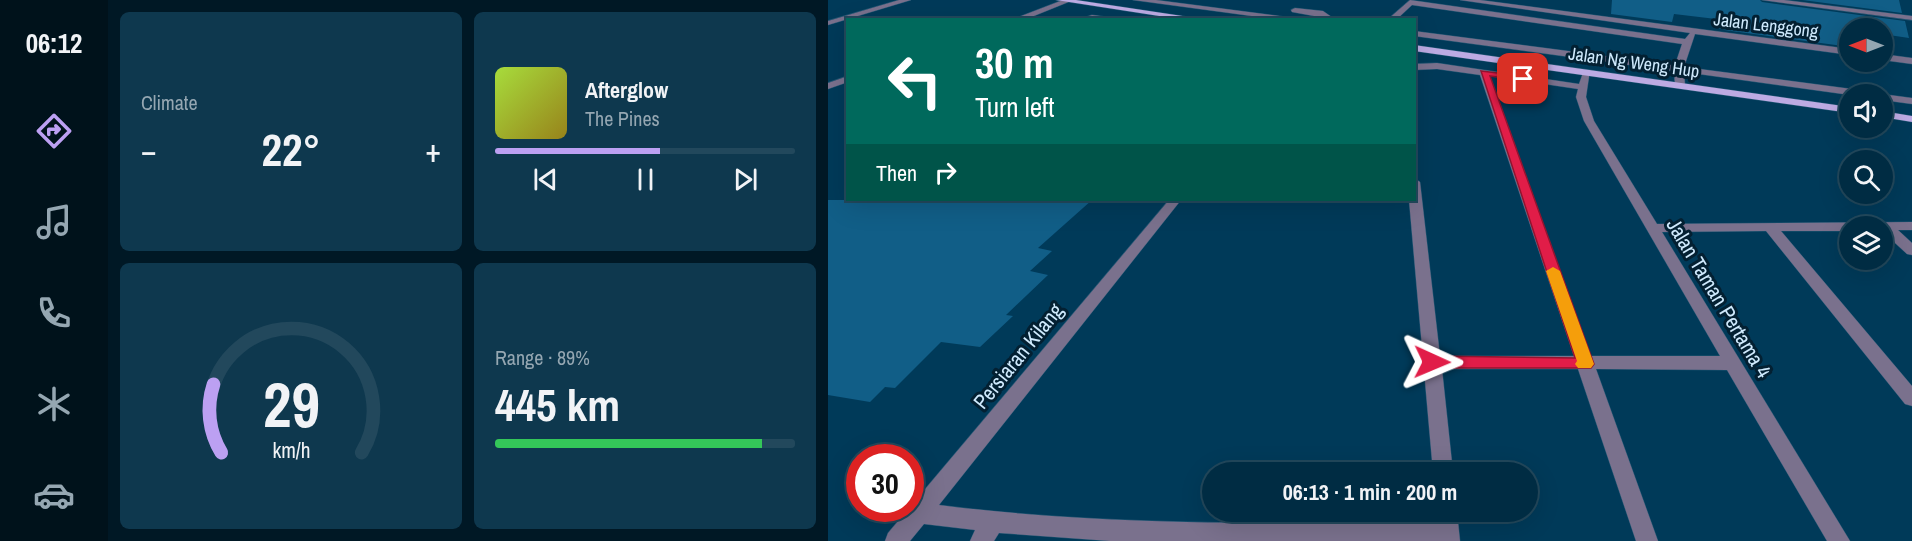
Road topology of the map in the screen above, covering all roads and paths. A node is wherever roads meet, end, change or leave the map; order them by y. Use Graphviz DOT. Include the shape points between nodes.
graph roads {
  1 [pos="889,0"];
  2 [pos="907,0"];
  3 [pos="1064,0"];
  4 [pos="1137,0"];
  5 [pos="1464,0"];
  6 [pos="1766,0"];
  7 [pos="1412,2"];
  8 [pos="1216,9"];
  9 [pos="828,17"];
  10 [pos="1020,18"];
  11 [pos="1190,18"];
  12 [pos="1290,18"];
  13 [pos="1329,18"];
  14 [pos="1393,18"];
  15 [pos="1912,18"];
  16 [pos="828,22"];
  17 [pos="1694,32"];
  18 [pos="1416,33"];
  19 [pos="1687,42"];
  20 [pos="1416,48"];
  21 [pos="1839,51"];
  22 [pos="1893,58"];
  23 [pos="1912,61"];
  24 [pos="1416,68"];
  25 [pos="1677,70"];
  26 [pos="1484,73"];
  27 [pos="846,80"];
  28 [pos="1585,80"];
  29 [pos="1680,85"];
  30 [pos="828,86"];
  31 [pos="1839,90"];
  32 [pos="1893,98"];
  33 [pos="1912,101"];
  34 [pos="1839,108"];
  35 [pos="1893,116"];
  36 [pos="1912,119"];
  37 [pos="1174,201"];
  38 [pos="1416,201"];
  39 [pos="1769,226"];
  40 [pos="1839,226"];
  41 [pos="1893,226"];
  42 [pos="1912,226"];
  43 [pos="1653,228"];
  44 [pos="1893,233"];
  45 [pos="1912,250"];
  46 [pos="1432,362"];
  47 [pos="1733,363"];
  48 [pos="1586,364"];
  49 [pos="1912,399"];
  50 [pos="1442,462"];
  51 [pos="924,508"];
  52 [pos="924,514"];
  53 [pos="912,522"];
  54 [pos="1448,529"];
  55 [pos="987,532"];
  56 [pos="1198,537"];
  57 [pos="896,541"];
  58 [pos="1647,541"];
  59 [pos="1839,541"];
  1 -- 9 [label="street"];
  2 -- 16 [label="street"];
  3 -- 10 [label="street"];
  3 -- 11 [label="main road"];
  4 -- 8 [label="street"];
  5 -- 17 [label="street, Jalan Lenggong"];
  6 -- 15 [label="street"];
  7 -- 14 [label="street"];
  7 -- 19 [label="street"];
  8 -- 12 [label="street"];
  8 -- 13 [label="street" via="1242,3 1320,13"];
  17 -- 19 [label="street"];
  17 -- 21 [label="street, Jalan Lenggong"];
  18 -- 25 [label="street"];
  19 -- 25 [label="street"];
  20 -- 28 [label="main road, Jalan Ng Weng Hup"];
  22 -- 23 [label="street"];
  24 -- 26 [label="street" via="1437,66"];
  25 -- 29 [label="street"];
  25 -- 31 [label="street"];
  26 -- 28 [label="street"];
  26 -- 48 [label="street"];
  27 -- 30 [label="street"];
  28 -- 29 [label="main road, Jalan Ng Weng Hup"];
  28 -- 43 [label="street, Jalan Taman Pertama 4" via="1583,106 1589,121"];
  29 -- 34 [label="main road, Jalan Ng Weng Hup"];
  32 -- 33 [label="street"];
  35 -- 36 [label="main road"];
  37 -- 51 [label="street, Persiaran Kilang"];
  38 -- 46 [label="street"];
  39 -- 40 [label="street"];
  39 -- 43 [label="street"];
  39 -- 49 [label="street"];
  41 -- 42 [label="street"];
  43 -- 47 [label="street, Jalan Taman Pertama 4"];
  44 -- 45 [label="street"];
  46 -- 48 [label="street"];
  46 -- 50 [label="street"];
  47 -- 48 [label="street"];
  47 -- 59 [label="street, Jalan Taman Pertama 4"];
  48 -- 58 [label="street"];
  52 -- 55 [label="street"];
  53 -- 57 [label="street, Persiaran Kilang"];
  54 -- 56 [label="street"];
  55 -- 56 [label="street"];
}
